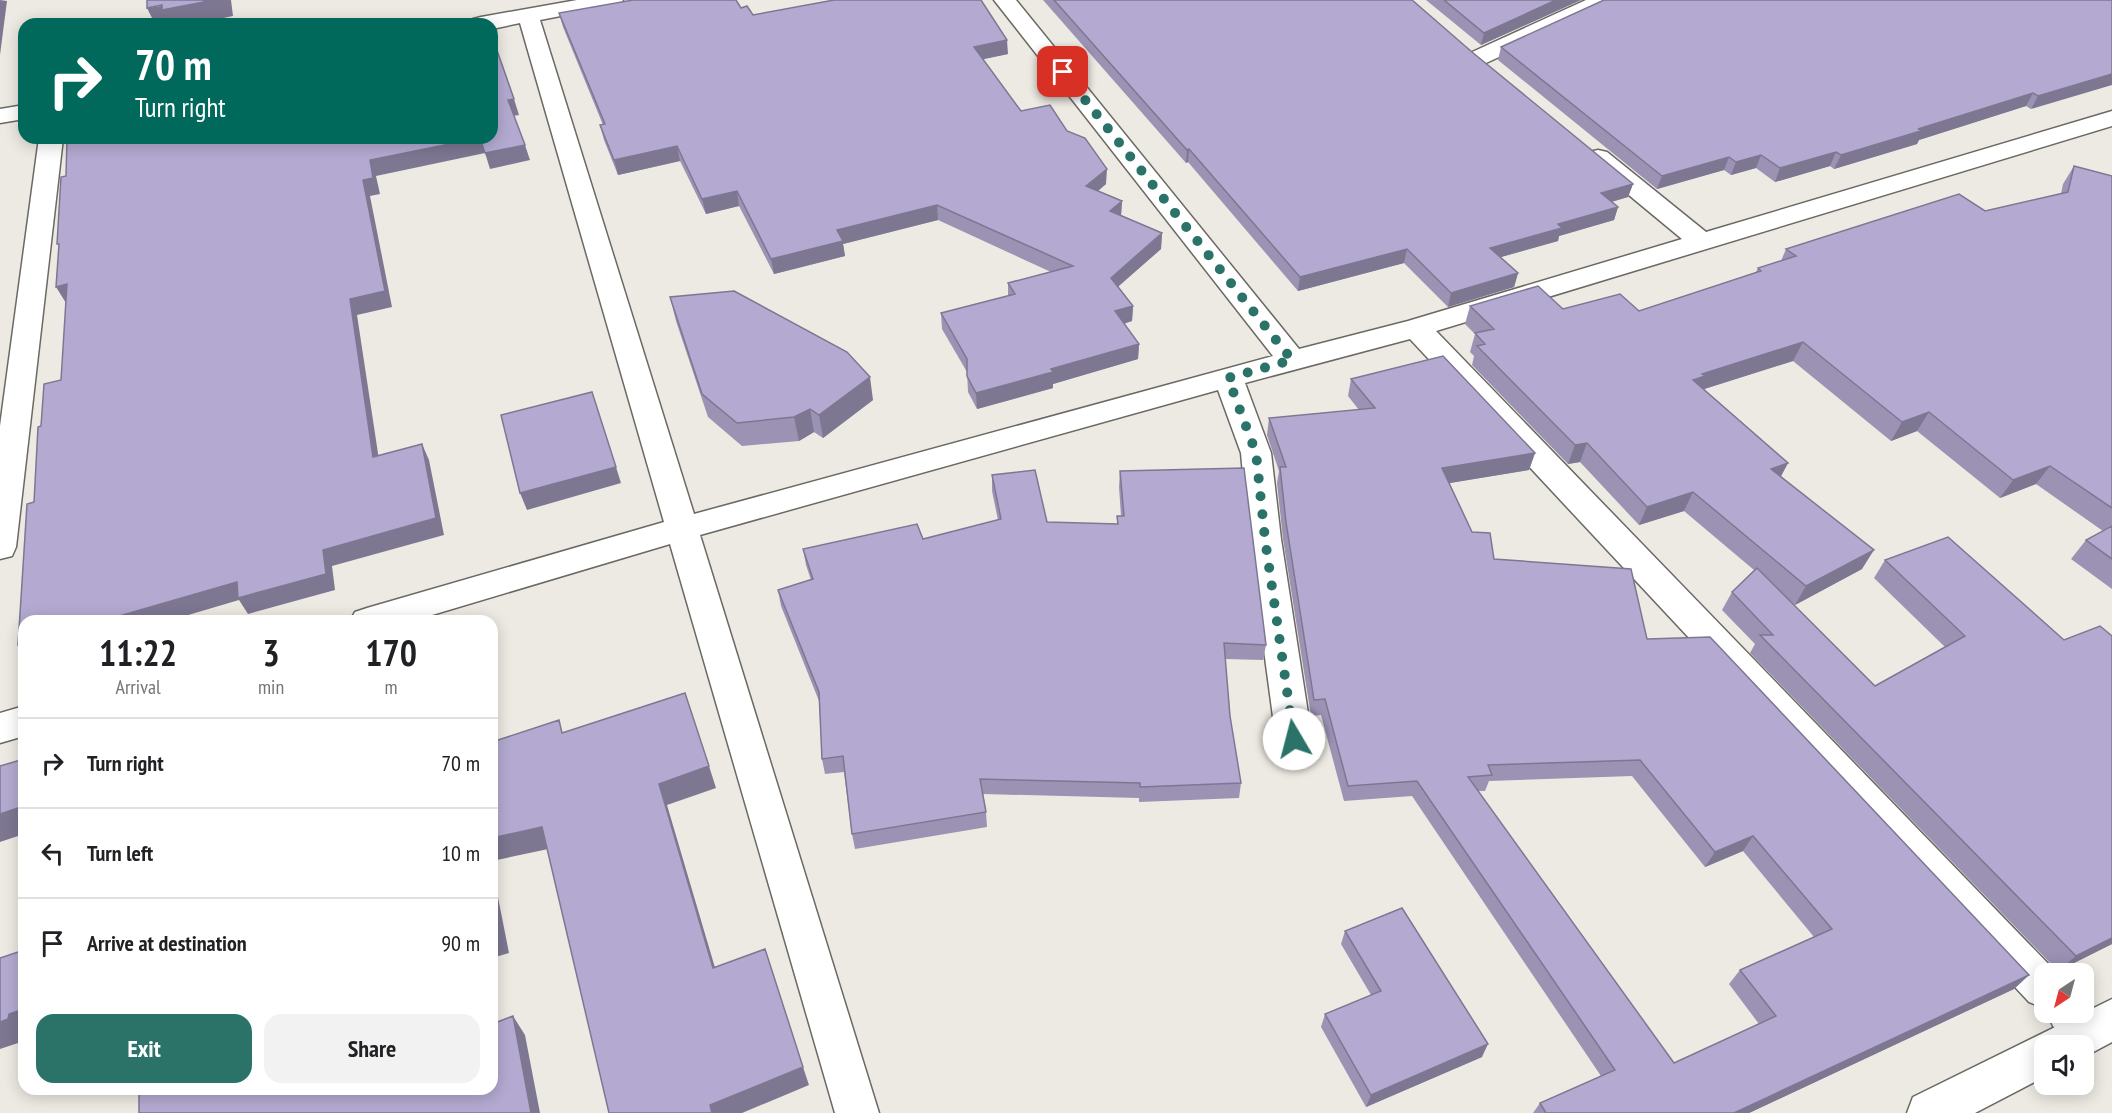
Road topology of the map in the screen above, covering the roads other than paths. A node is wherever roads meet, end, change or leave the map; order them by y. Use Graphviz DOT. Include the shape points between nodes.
graph roads {
  1 [pos="612,0"];
  2 [pos="1005,0"];
  3 [pos="1604,0"];
  4 [pos="528,15"];
  5 [pos="498,21"];
  6 [pos="1479,58"];
  7 [pos="18,113"];
  8 [pos="0,116"];
  9 [pos="2112,118"];
  10 [pos="50,144"];
  11 [pos="1585,146"];
  12 [pos="1701,241"];
  13 [pos="1416,328"];
  14 [pos="1292,360"];
  15 [pos="1228,378"];
  16 [pos="681,530"];
  17 [pos="0,547"];
  18 [pos="388,615"];
  19 [pos="18,723"];
  20 [pos="0,728"];
  21 [pos="1294,739"];
  22 [pos="2034,977"];
  23 [pos="2034,1059"];
  24 [pos="857,1113"];
  25 [pos="1929,1113"];
  1 -- 4 [label="street"];
  2 -- 14 [label="street"];
  3 -- 6 [label="street"];
  4 -- 5 [label="street"];
  4 -- 16 [label="street"];
  7 -- 8 [label="street"];
  9 -- 12 [label="street"];
  10 -- 17 [label="street"];
  11 -- 12 [label="street"];
  12 -- 13 [label="street"];
  13 -- 14 [label="street"];
  13 -- 22 [label="street"];
  14 -- 15 [label="street"];
  15 -- 16 [label="street"];
  15 -- 21 [label="street" via="1256,453"];
  16 -- 18 [label="street"];
  16 -- 24 [label="street"];
  19 -- 20 [label="street"];
  23 -- 25 [label="street"];
}
